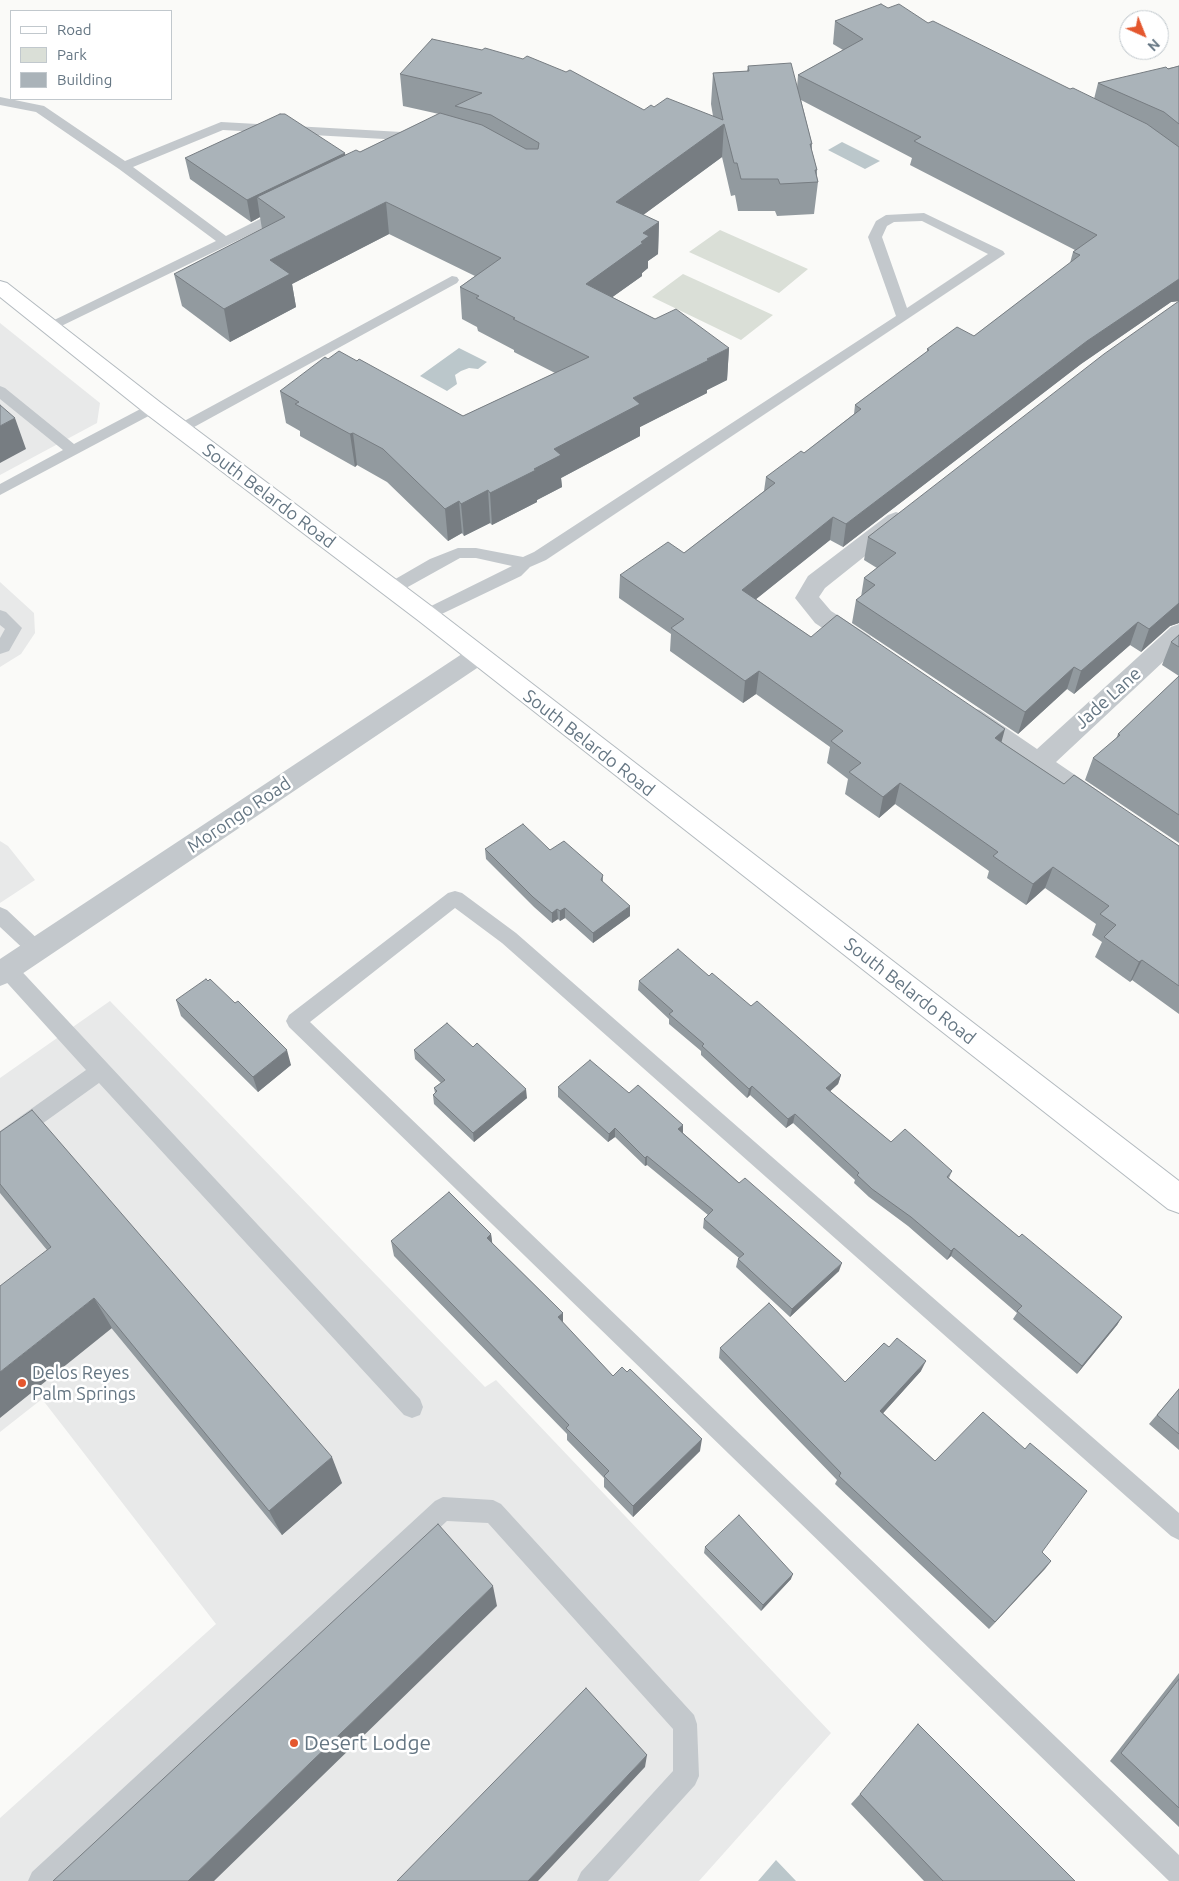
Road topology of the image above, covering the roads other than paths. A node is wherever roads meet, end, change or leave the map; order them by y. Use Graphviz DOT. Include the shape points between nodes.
graph roads {
  1 [pos="0,101"];
  2 [pos="410,151"];
  3 [pos="124,166"];
  4 [pos="296,207"];
  5 [pos="225,241"];
  6 [pos="452,280"];
  7 [pos="0,286"];
  8 [pos="903,316"];
  9 [pos="50,327"];
  10 [pos="0,391"];
  11 [pos="153,408"];
  12 [pos="180,429"];
  13 [pos="74,451"];
  14 [pos="0,490"];
  15 [pos="910,510"];
  16 [pos="524,563"];
  17 [pos="391,589"];
  18 [pos="427,615"];
  19 [pos="0,616"];
  20 [pos="1179,634"];
  21 [pos="0,648"];
  22 [pos="477,656"];
  23 [pos="881,656"];
  24 [pos="955,706"];
  25 [pos="1038,762"];
  26 [pos="1116,816"];
  27 [pos="0,915"];
  28 [pos="37,950"];
  29 [pos="4,972"];
  30 [pos="100,1071"];
  31 [pos="0,1144"];
  32 [pos="1179,1199"];
  33 [pos="412,1407"];
  34 [pos="1179,1528"];
  35 [pos="1179,1873"];
  36 [pos="41,1881"];
  37 [pos="590,1881"];
  1 -- 3 [label="lane" via="40,109"];
  2 -- 3 [label="lane" via="436,138 221,126"];
  3 -- 5 [label="lane"];
  4 -- 5 [label="lane"];
  5 -- 9 [label="lane"];
  6 -- 12 [label="lane"];
  7 -- 9 [label="street, South Belardo Road"];
  8 -- 8 [label="lane" via="919,306 998,254 924,217 891,218 881,224 875,237"];
  8 -- 16 [label="lane" via="540,556"];
  9 -- 11 [label="street, South Belardo Road"];
  10 -- 13 [label="lane"];
  11 -- 12 [label="street, South Belardo Road"];
  11 -- 13 [label="lane"];
  12 -- 17 [label="street, South Belardo Road"];
  13 -- 14 [label="lane"];
  15 -- 23 [label="street" via="816,582 807,598 823,617"];
  16 -- 17 [label="lane" via="458,553"];
  16 -- 18 [label="lane" via="515,572"];
  17 -- 18 [label="street, South Belardo Road"];
  18 -- 22 [label="street, South Belardo Road"];
  19 -- 21 [label="lane" via="14,628"];
  20 -- 25 [label="street, Jade Lane"];
  22 -- 28 [label="street, Morongo Road"];
  22 -- 32 [label="street, South Belardo Road"];
  24 -- 25 [label="street"];
  25 -- 26 [label="street"];
  27 -- 28 [label="lane"];
  28 -- 29 [label="street, Morongo Road"];
  29 -- 30 [label="lane"];
  30 -- 31 [label="lane"];
  30 -- 33 [label="lane"];
  34 -- 35 [label="lane" via="516,945 455,898 296,1021"];
  36 -- 37 [label="lane" via="443,1509 493,1512 685,1724 686,1776"];
}
